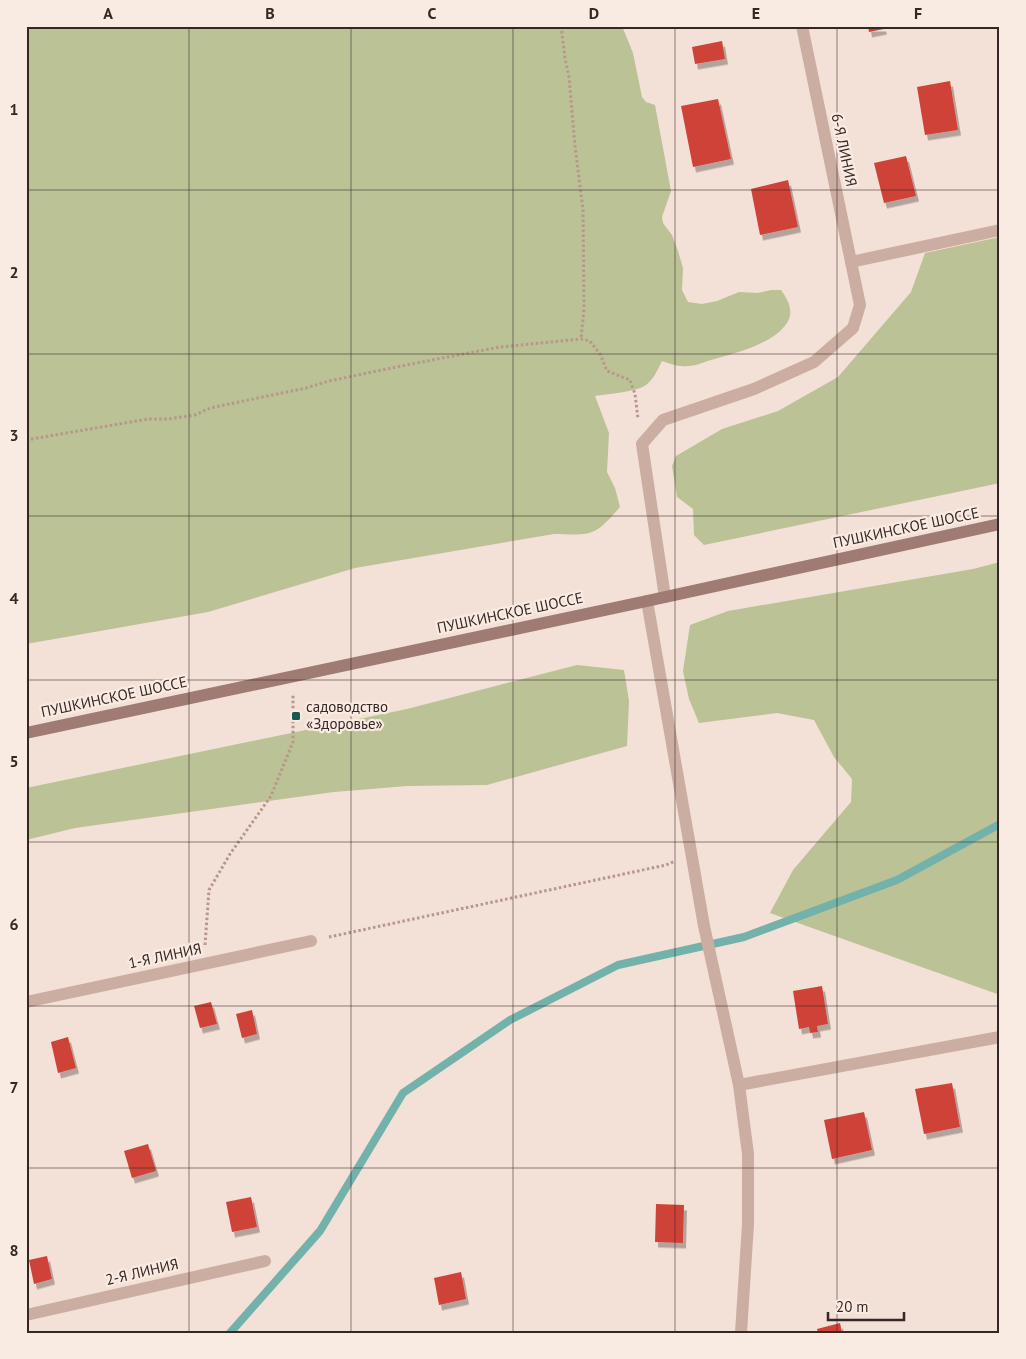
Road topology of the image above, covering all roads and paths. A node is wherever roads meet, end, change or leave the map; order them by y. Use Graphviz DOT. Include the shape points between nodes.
graph roads {
  1 [pos="561,26"];
  2 [pos="802,26"];
  3 [pos="1000,230"];
  4 [pos="851,262"];
  5 [pos="581,339"];
  6 [pos="26,440"];
  7 [pos="642,444"];
  8 [pos="1000,524"];
  9 [pos="665,597"];
  10 [pos="647,601"];
  11 [pos="293,676"];
  12 [pos="26,733"];
  13 [pos="692,855"];
  14 [pos="311,941"];
  15 [pos="204,952"];
  16 [pos="26,1002"];
  17 [pos="1000,1037"];
  18 [pos="739,1085"];
  19 [pos="265,1261"];
  20 [pos="26,1315"];
  21 [pos="741,1333"];
  1 -- 5 [label="path" via="584,210"];
  2 -- 4 [label="street, 6-Я ЛИНИЯ"];
  3 -- 4 [label="street"];
  4 -- 7 [label="street, 6-Я ЛИНИЯ" via="860,305 853,328 814,362 754,389 664,420"];
  5 -- 6 [label="path" via="492,348 210,408 195,414"];
  5 -- 7 [label="path" via="590,341 607,371 630,380"];
  7 -- 9 [label="street"];
  8 -- 9 [label="main road, ПУШКИНСКОЕ ШОССЕ"];
  9 -- 10 [label="main road, ПУШКИНСКОЕ ШОССЕ"];
  10 -- 11 [label="main road, ПУШКИНСКОЕ ШОССЕ"];
  10 -- 13 [label="street"];
  11 -- 12 [label="main road, ПУШКИНСКОЕ ШОССЕ"];
  11 -- 15 [label="path" via="294,742 271,796 230,854 210,890"];
  13 -- 14 [label="path" via="666,865"];
  13 -- 18 [label="street" via="714,976"];
  14 -- 16 [label="street, 1-Я ЛИНИЯ"];
  17 -- 18 [label="street"];
  18 -- 21 [label="street" via="748,1154 748,1224"];
  19 -- 20 [label="street, 2-Я ЛИНИЯ"];
}
